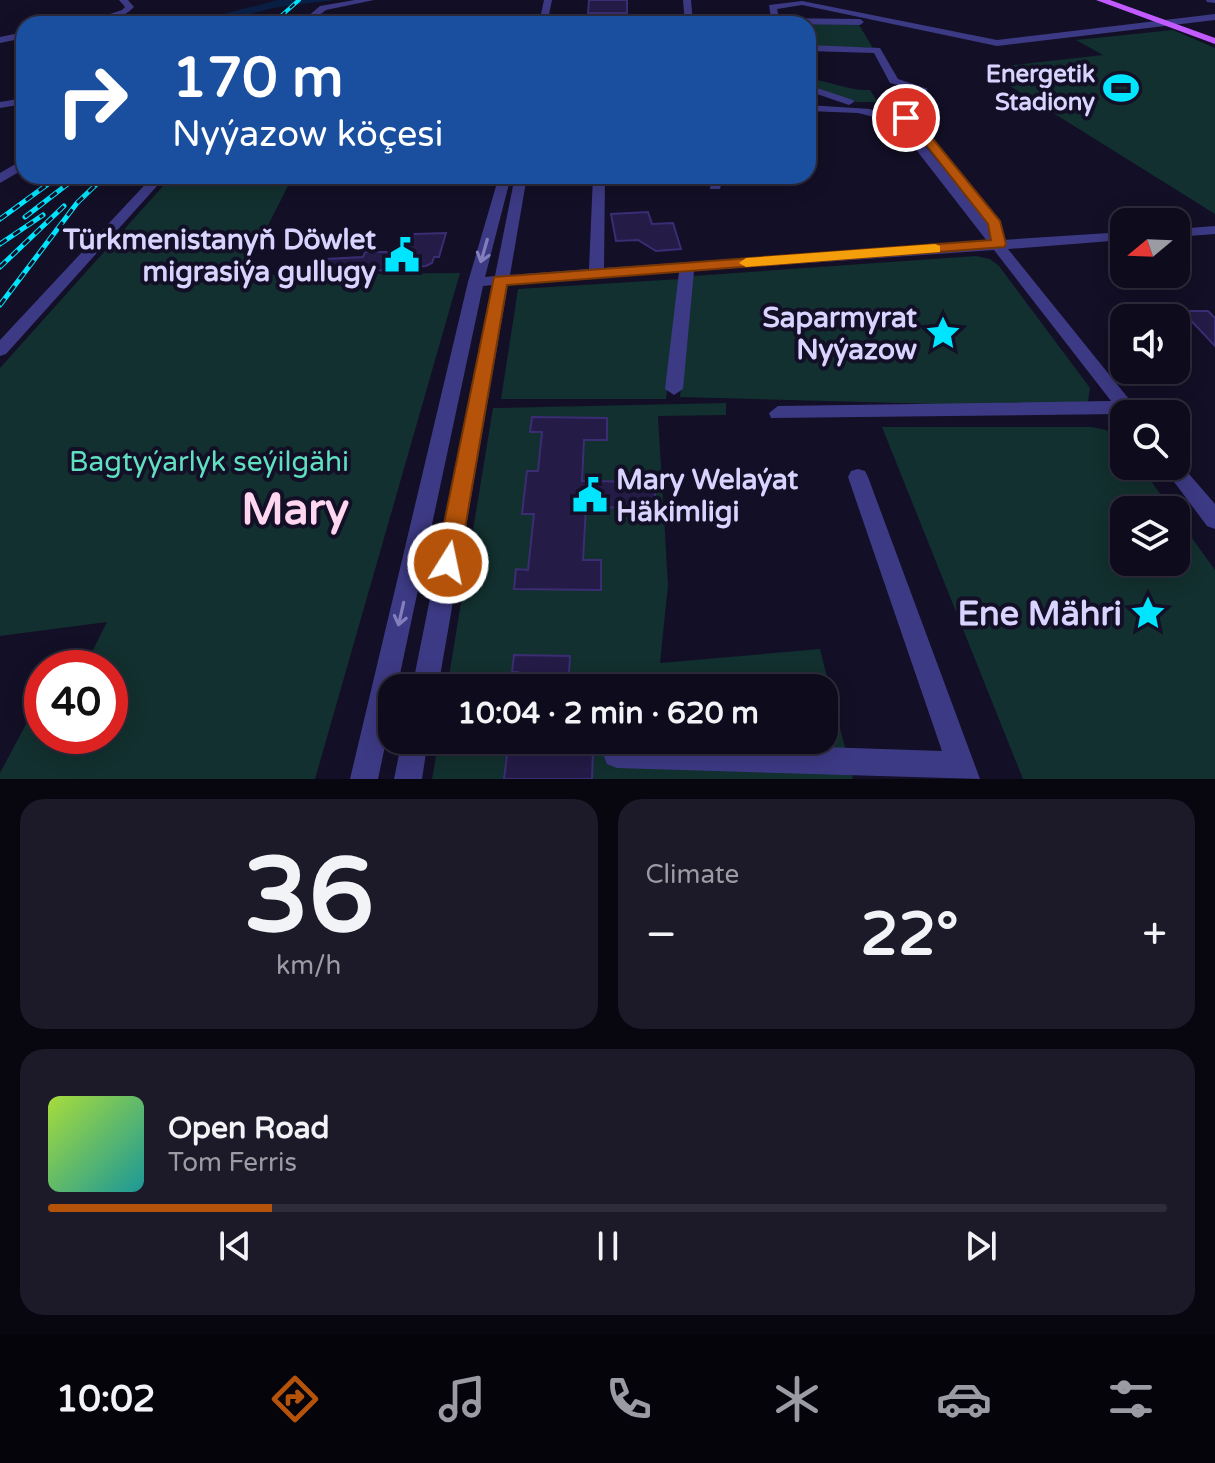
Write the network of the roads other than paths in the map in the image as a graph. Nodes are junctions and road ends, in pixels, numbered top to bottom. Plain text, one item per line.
1 (123, 0) edge
2 (370, 0) edge
3 (1101, 0) edge
4 (1117, 0) edge
5 (118, 16) edge
6 (313, 16) edge
7 (774, 16) edge
8 (1215, 17) edge
9 (1181, 21) junction
10 (816, 22) edge
11 (1168, 22) junction
12 (903, 23) junction
13 (1215, 38) edge
14 (816, 48) edge
15 (923, 89) dead end
16 (816, 90) edge
17 (816, 108) edge
18 (153, 184) edge
19 (503, 184) edge
20 (519, 184) edge
21 (599, 184) edge
22 (1215, 230) edge
23 (1190, 232) edge
24 (1110, 237) edge
25 (998, 244) junction
26 (687, 267) junction
27 (596, 273) junction
28 (500, 281) junction
29 (476, 282) junction
30 (0, 350) edge
31 (674, 389) dead end
32 (1121, 400) edge
33 (1110, 410) edge
34 (778, 413) dead end
35 (858, 477) dead end
36 (1184, 480) edge
37 (1215, 520) edge
38 (428, 674) edge
39 (412, 754) edge
40 (617, 754) dead end
41 (964, 772) edge
42 (364, 779) edge
43 (408, 779) edge

1 - 5 street
2 - 6 street
3 - 11 main road
4 - 9 main road
7 - 12 street
8 - 9 street
9 - 11 street
9 - 13 main road
10 - 12 street
11 - 12 street
11 - 13 main road
14 - 15 street
16 - 25 street
17 - 25 street
18 - 30 street
19 -> 29 street
20 - 28 street
21 - 27 street
22 - 23 street
24 - 25 street
25 - 26 street
25 - 32 street
26 - 27 street
26 - 31 street
27 - 28 street
28 - 29 street
28 - 38 street
29 -> 42 street
33 - 34 street
35 - 41 street
36 - 37 street
39 - 43 street
40 - 41 street

